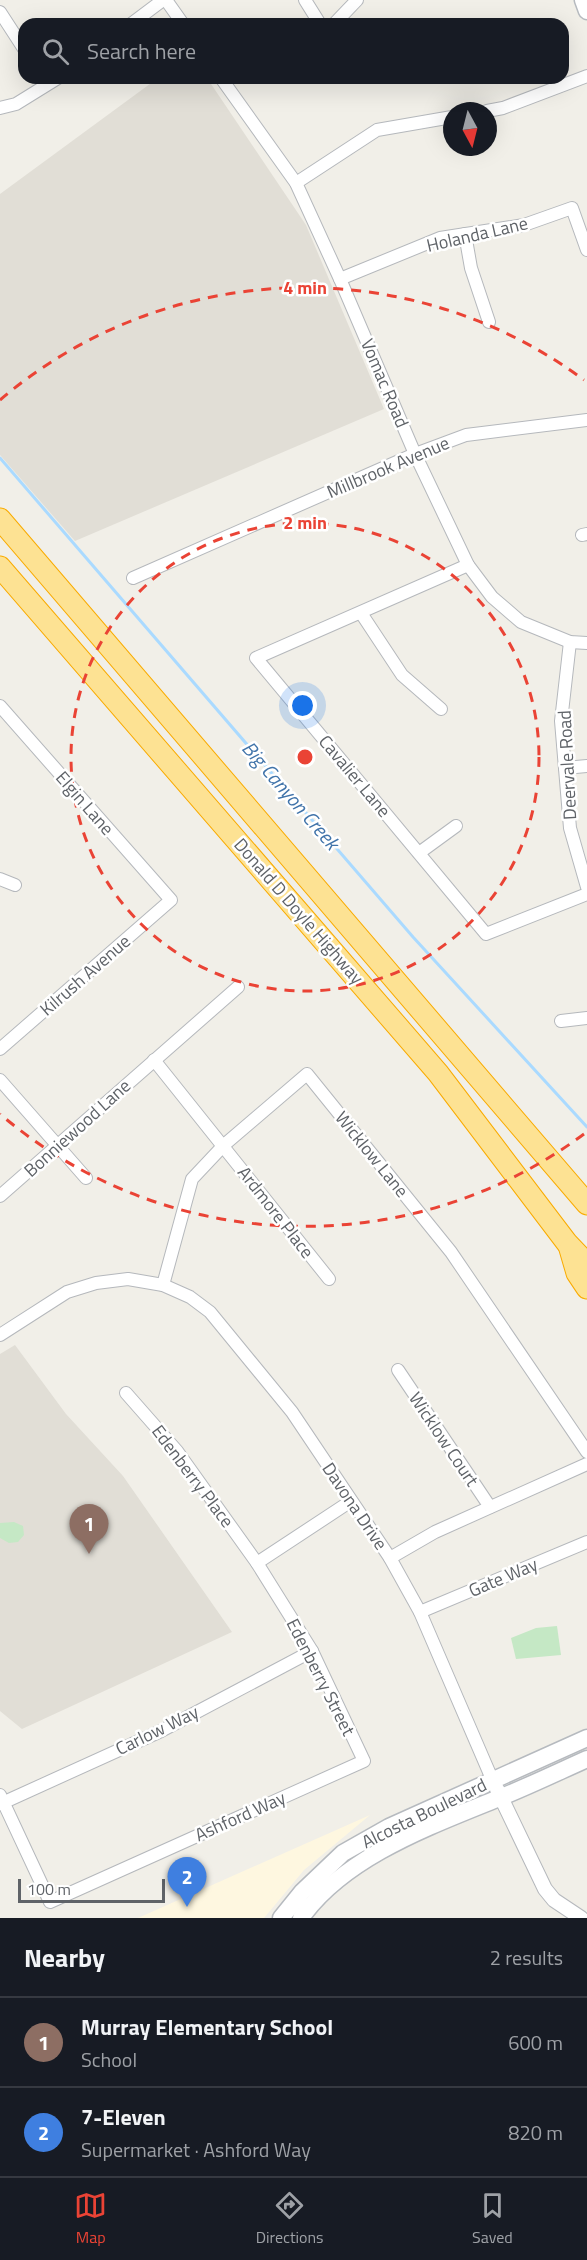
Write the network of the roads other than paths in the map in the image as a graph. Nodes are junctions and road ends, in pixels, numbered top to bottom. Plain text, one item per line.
1 (164, 0) edge
2 (305, 0) edge
3 (357, 0) edge
4 (583, 0) edge
5 (587, 11) edge
6 (0, 12) edge
7 (139, 18) edge
8 (178, 18) edge
9 (316, 18) edge
10 (340, 18) edge
11 (18, 40) edge
12 (587, 76) edge
13 (569, 83) edge
14 (46, 84) edge
15 (225, 84) edge
16 (566, 84) edge
17 (0, 108) edge
18 (497, 109) edge
19 (443, 119) edge
20 (296, 183) junction
21 (465, 234) junction
22 (587, 250) edge
23 (340, 279) junction
24 (489, 322) dead end
25 (587, 420) edge
26 (415, 454) junction
27 (0, 519) edge
28 (468, 566) junction
29 (0, 567) edge
30 (133, 578) dead end
31 (361, 613) junction
32 (570, 642) junction
33 (587, 643) edge
34 (0, 706) edge
35 (441, 709) dead end
36 (587, 766) edge
37 (566, 768) junction
38 (456, 826) dead end
39 (419, 853) junction
40 (0, 879) edge
41 (15, 885) dead end
42 (587, 886) edge
43 (587, 894) edge
44 (171, 900) joint
45 (238, 987) dead end
46 (587, 1018) edge
47 (561, 1021) dead end
48 (0, 1049) edge
49 (154, 1060) junction
50 (0, 1080) edge
51 (224, 1145) junction
52 (59, 1146) junction
53 (86, 1178) dead end
54 (0, 1196) edge
55 (587, 1204) edge
56 (567, 1243) junction
57 (587, 1264) edge
58 (329, 1279) dead end
59 (163, 1285) junction
60 (587, 1288) edge
61 (0, 1335) edge
62 (398, 1370) dead end
63 (126, 1393) dead end
64 (587, 1452) edge
65 (587, 1464) edge
66 (351, 1501) junction
67 (490, 1507) junction
68 (587, 1542) edge
69 (390, 1558) junction
70 (257, 1563) junction
71 (420, 1612) junction
72 (312, 1652) junction
73 (587, 1738) edge
74 (587, 1759) edge
75 (364, 1761) joint
76 (492, 1779) junction
77 (501, 1797) junction
78 (2, 1800) edge
79 (281, 1918) edge
80 (301, 1918) edge
81 (581, 1918) edge

1 - 7 street
1 - 8 street
2 - 9 street
3 - 10 street
4 - 5 main road
6 - 11 street
12 - 13 street
14 - 17 street
15 - 20 street, Vomac Road
16 - 18 street
19 - 20 street
20 - 23 street, Vomac Road
21 - 22 street, Holanda Lane
21 - 23 street, Holanda Lane
21 - 24 street
23 - 26 street, Vomac Road
25 - 26 street, Millbrook Avenue
26 - 28 street, Vomac Road
26 - 30 street, Millbrook Avenue
27 - 55 highway, Donald D Doyle Highway
28 - 31 street, Cavalier Lane
28 - 32 street, Vomac Road
29 - 56 highway, Donald D Doyle Highway
31 - 35 street
31 - 39 street, Cavalier Lane
32 - 33 street, Vomac Road
32 - 37 street, Deervale Road
34 - 44 street, Elgin Lane
36 - 37 street
37 - 42 street, Deervale Road
38 - 39 street
39 - 43 street, Cavalier Lane
40 - 41 street
44 - 48 street, Kilrush Avenue
45 - 49 street, Bonniewood Lane
46 - 47 street
49 - 51 street, Ardmore Place
49 - 52 street, Bonniewood Lane
50 - 52 street
51 - 58 street, Ardmore Place
51 - 59 street, Wicklow Lane
51 - 64 street, Wicklow Lane
52 - 53 street
52 - 54 street, Bonniewood Lane
56 - 57 highway, Donald D Doyle Highway
56 - 60 highway
59 - 61 street, Davona Drive
59 - 66 street, Davona Drive
62 - 67 street, Wicklow Court
63 - 70 street, Edenberry Place
65 - 67 street
66 - 69 street, Davona Drive
66 - 70 street
67 - 69 street
68 - 71 street, Gate Way
69 - 71 street, Davona Drive
70 - 72 street, Edenberry Street
71 - 76 street, Davona Drive
72 - 75 street, Edenberry Street
72 - 78 street, Carlow Way
73 - 76 main road, Alcosta Boulevard
74 - 77 main road, Alcosta Boulevard
75 - 78 street, Ashford Way
76 - 77 street, Davona Drive
76 - 79 main road, Alcosta Boulevard
77 - 80 main road, Alcosta Boulevard
77 - 81 street, Davona Drive

